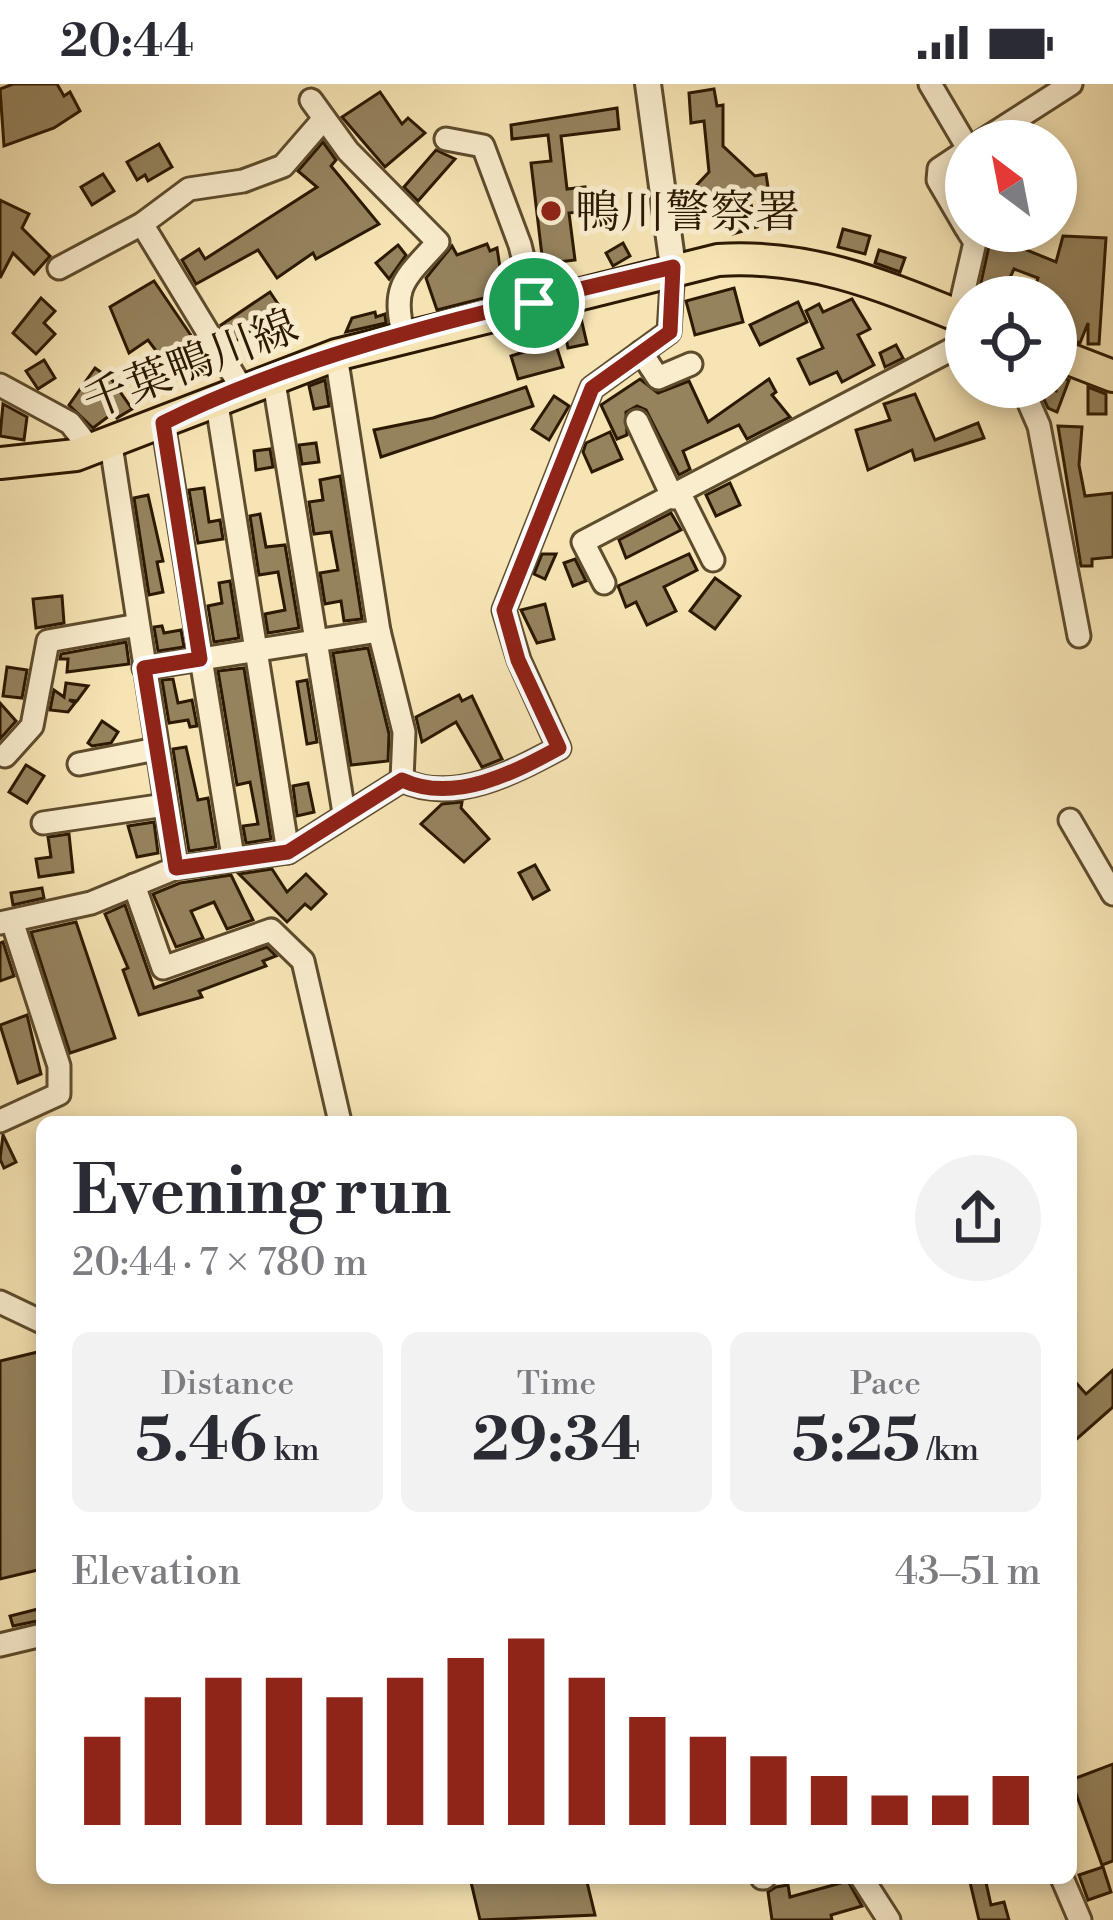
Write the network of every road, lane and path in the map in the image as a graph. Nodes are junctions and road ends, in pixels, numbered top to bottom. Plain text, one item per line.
1 (648, 84) edge
2 (930, 84) edge
3 (1071, 84) edge
4 (310, 100) dead end
5 (950, 120) edge
6 (1015, 120) edge
7 (322, 121) junction
8 (446, 139) dead end
9 (945, 164) edge
10 (945, 192) edge
11 (142, 224) junction
12 (673, 267) junction
13 (59, 268) dead end
14 (534, 303) junction
15 (945, 317) edge
16 (404, 337) junction
17 (945, 337) edge
18 (641, 352) junction
19 (336, 355) junction
20 (1077, 362) edge
21 (691, 364) dead end
22 (273, 376) junction
23 (1113, 376) edge
24 (0, 385) edge
25 (228, 392) junction
26 (1031, 408) edge
27 (637, 421) dead end
28 (163, 423) junction
29 (102, 448) junction
30 (0, 463) edge
31 (676, 496) junction
32 (713, 560) dead end
33 (604, 583) dead end
34 (138, 625) junction
35 (379, 631) junction
36 (1079, 636) dead end
37 (316, 641) junction
38 (257, 651) junction
39 (200, 659) junction
40 (144, 668) junction
41 (156, 749) junction
42 (5, 756) dead end
43 (79, 764) dead end
44 (402, 780) junction
45 (165, 805) junction
46 (344, 813) junction
47 (1070, 820) dead end
48 (43, 823) dead end
49 (288, 852) junction
50 (233, 857) junction
51 (176, 868) junction
52 (134, 885) junction
53 (1113, 894) edge
54 (6, 924) edge
55 (339, 1116) edge
56 (0, 1121) edge
57 (0, 1302) edge
58 (36, 1319) edge
59 (36, 1636) edge
60 (0, 1645) edge
61 (866, 1884) edge
62 (1065, 1884) edge
63 (889, 1920) edge
64 (1080, 1920) edge

1 - 12 street
2 - 5 street
3 - 6 street
4 - 7 street
7 - 11 street
7 - 16 street
8 - 14 street
9 - 10 street
11 - 13 street
11 - 25 street
12 - 14 main road, 千葉鴨川線
12 - 15 main road, 千葉鴨川線
12 - 18 street
14 - 16 main road, 千葉鴨川線
16 - 19 main road, 千葉鴨川線
17 - 31 street
18 - 21 street
18 - 44 street
19 - 22 main road, 千葉鴨川線
19 - 35 street
20 - 23 main road
22 - 25 main road, 千葉鴨川線
22 - 37 street
24 - 29 street
25 - 28 main road, 千葉鴨川線
25 - 38 street
26 - 36 street
27 - 31 street
28 - 29 main road, 千葉鴨川線
28 - 39 street
29 - 30 main road, 千葉鴨川線
29 - 34 street
31 - 32 street
31 - 33 street
34 - 40 street
34 - 42 street
35 - 37 street
35 - 44 street
37 - 38 street
37 - 46 street
38 - 39 street
38 - 49 street
39 - 40 street
39 - 50 street
40 - 41 street
41 - 43 street
41 - 45 street
44 - 46 street
45 - 48 street
45 - 51 street
46 - 49 street
47 - 53 street
49 - 50 street
50 - 51 street
51 - 52 street
52 - 54 street
52 - 55 street
54 - 56 street
57 - 58 street
59 - 60 street
61 - 63 street
62 - 64 street

